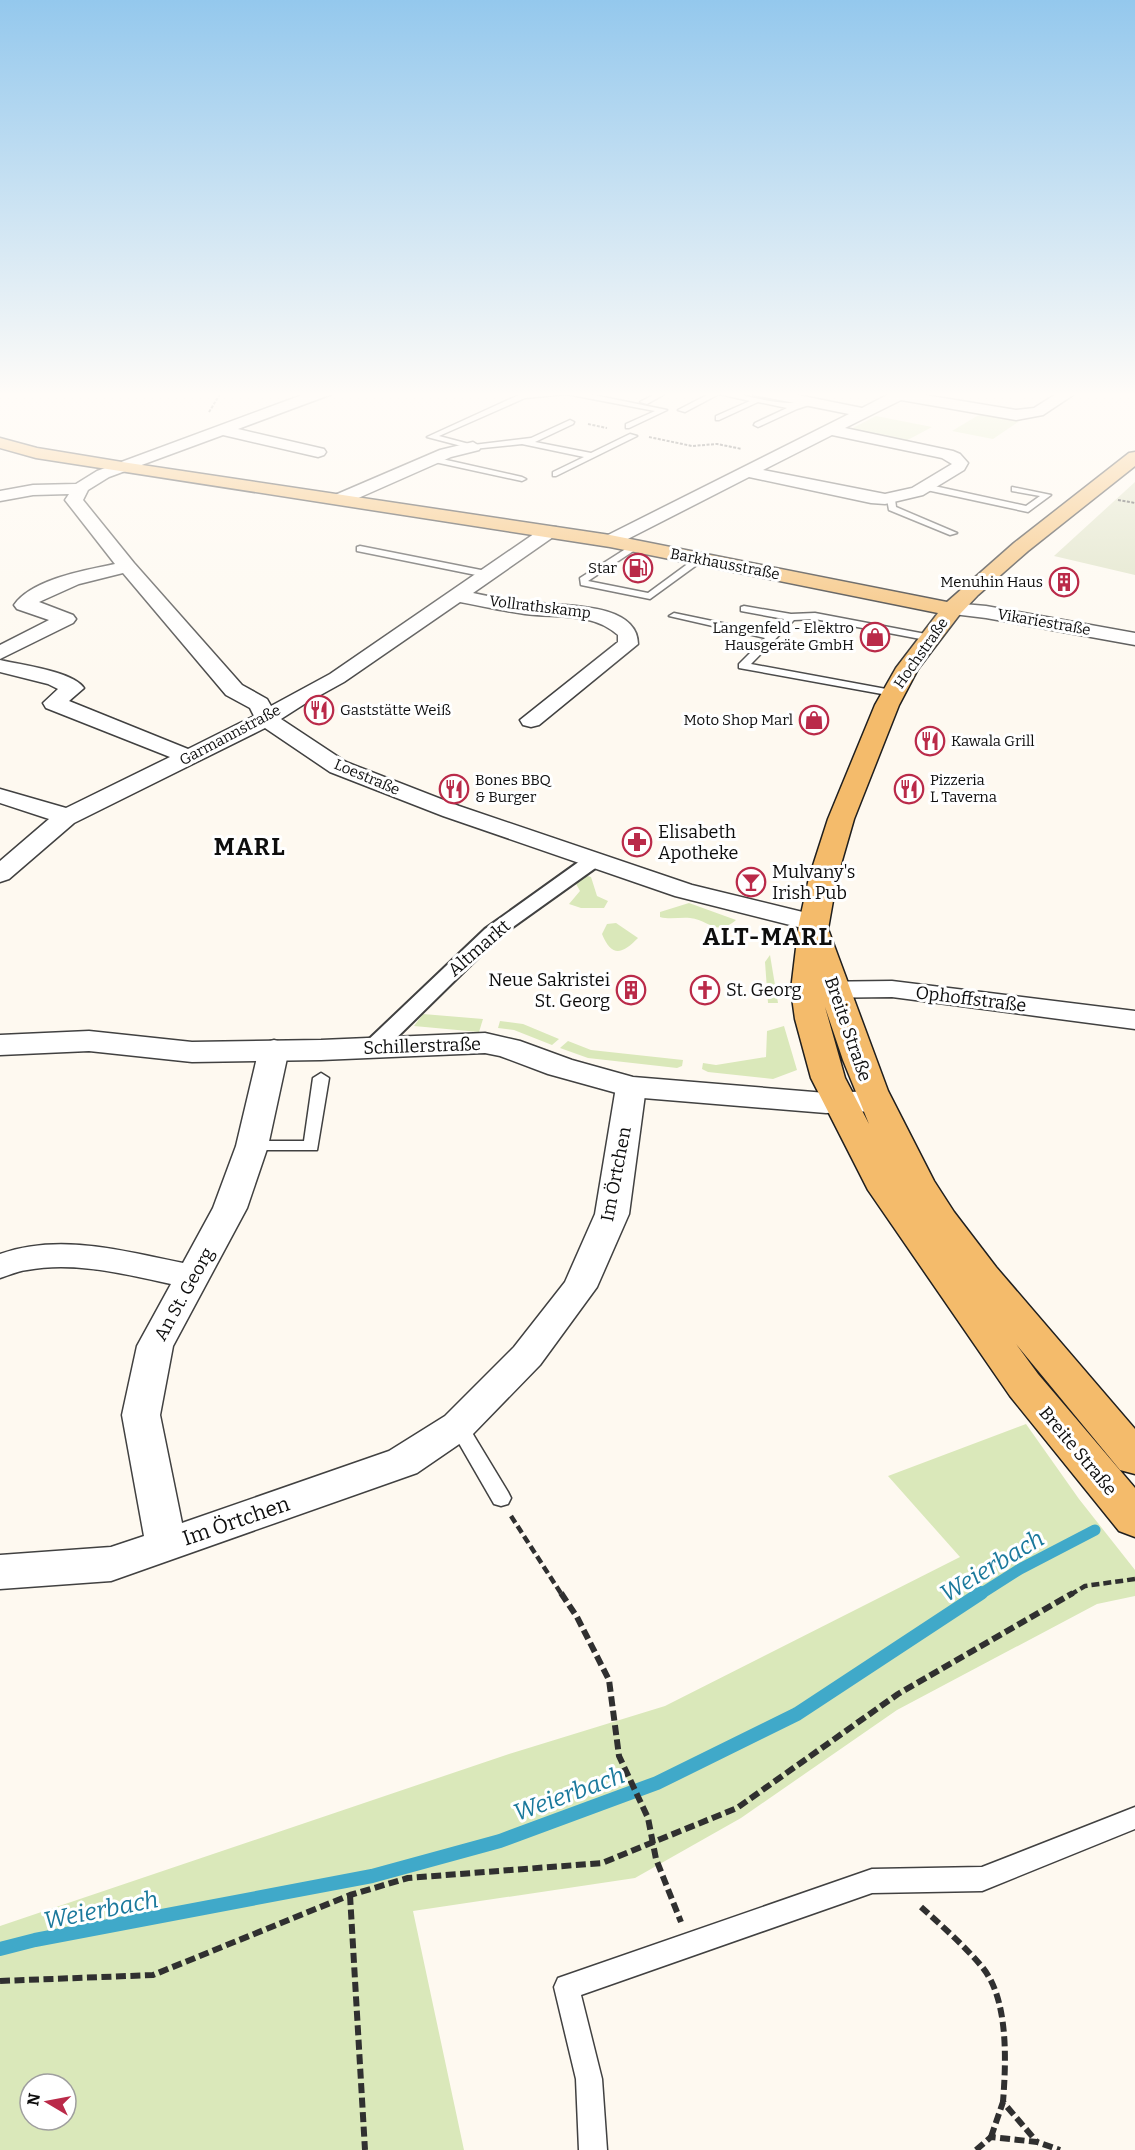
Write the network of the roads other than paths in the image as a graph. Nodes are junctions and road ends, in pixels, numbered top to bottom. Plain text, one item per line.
1 (26, 491) edge
2 (78, 491) edge
3 (283, 491) edge
4 (360, 491) edge
5 (710, 491) edge
6 (840, 491) edge
7 (918, 491) edge
8 (945, 491) edge
9 (1027, 491) edge
10 (1092, 491) edge
11 (0, 496) edge
12 (891, 499) junction
13 (341, 500) junction
14 (550, 531) junction
15 (953, 532) dead end
16 (610, 541) junction
17 (635, 546) junction
18 (360, 549) dead end
19 (700, 559) junction
20 (127, 567) junction
21 (486, 574) junction
22 (456, 595) junction
23 (744, 609) dead end
24 (952, 609) junction
25 (674, 616) dead end
26 (791, 617) junction
27 (772, 636) junction
28 (931, 638) junction
29 (1135, 639) edge
30 (0, 653) edge
31 (0, 666) edge
32 (893, 693) junction
33 (266, 719) junction
34 (531, 720) dead end
35 (189, 757) junction
36 (0, 796) edge
37 (66, 818) junction
38 (594, 860) junction
39 (0, 874) edge
40 (814, 923) junction
41 (820, 989) junction
42 (1135, 1020) edge
43 (0, 1045) edge
44 (374, 1048) junction
45 (274, 1049) junction
46 (321, 1078) dead end
47 (631, 1087) junction
48 (856, 1102) junction
49 (252, 1146) junction
50 (0, 1266) edge
51 (194, 1277) junction
52 (458, 1426) junction
53 (1135, 1458) edge
54 (501, 1498) road end
55 (1135, 1519) edge
56 (166, 1546) junction
57 (0, 1572) edge
58 (1135, 1818) edge
59 (593, 2150) edge

1 - 11 street
2 - 20 street, Loestraße
3 - 13 main road, Barkhausstraße
4 - 13 street
5 - 16 street
6 - 12 street
7 - 12 street
8 - 9 lane
10 - 24 main road, Hochstraße
12 - 15 lane
13 - 14 main road, Barkhausstraße
14 - 16 main road, Barkhausstraße
14 - 21 street, Garmannstraße
16 - 17 main road, Barkhausstraße
17 - 19 main road, Barkhausstraße
17 - 19 lane
18 - 21 lane
19 - 24 main road, Barkhausstraße
20 - 30 street
20 - 33 street, Loestraße
21 - 22 street, Garmannstraße
22 - 33 street, Garmannstraße
22 - 34 street, Vollrathskamp
23 - 26 lane
24 - 28 main road, Hochstraße
24 - 29 street, Vikariestraße
25 - 27 lane
26 - 27 lane
26 - 28 lane
27 - 32 lane
28 - 32 main road, Hochstraße
31 - 35 street
32 - 40 main road, Hochstraße
33 - 35 street, Garmannstraße
33 - 38 street, Loestraße
35 - 37 street, Garmannstraße
36 - 37 street
37 - 39 street, Garmannstraße
38 - 40 street, Loestraße
38 - 44 street, Altmarkt
40 - 41 main road, Breite Straße
41 - 42 street, Ophoffstraße
41 - 48 main road, Breite Straße
43 - 45 street, Schillerstraße
44 - 45 street, Schillerstraße
44 - 47 street, Schillerstraße
45 - 49 street, An St. Georg
46 - 49 lane
47 - 48 street, Schillerstraße
47 - 52 street, Im Örtchen
48 - 53 main road, Breite Straße
48 - 55 main road, Breite Straße
49 - 51 street, An St. Georg
50 - 51 street
51 - 56 street, An St. Georg
52 - 54 lane
52 - 56 street, Im Örtchen
56 - 57 street, Im Örtchen
58 - 59 lane

